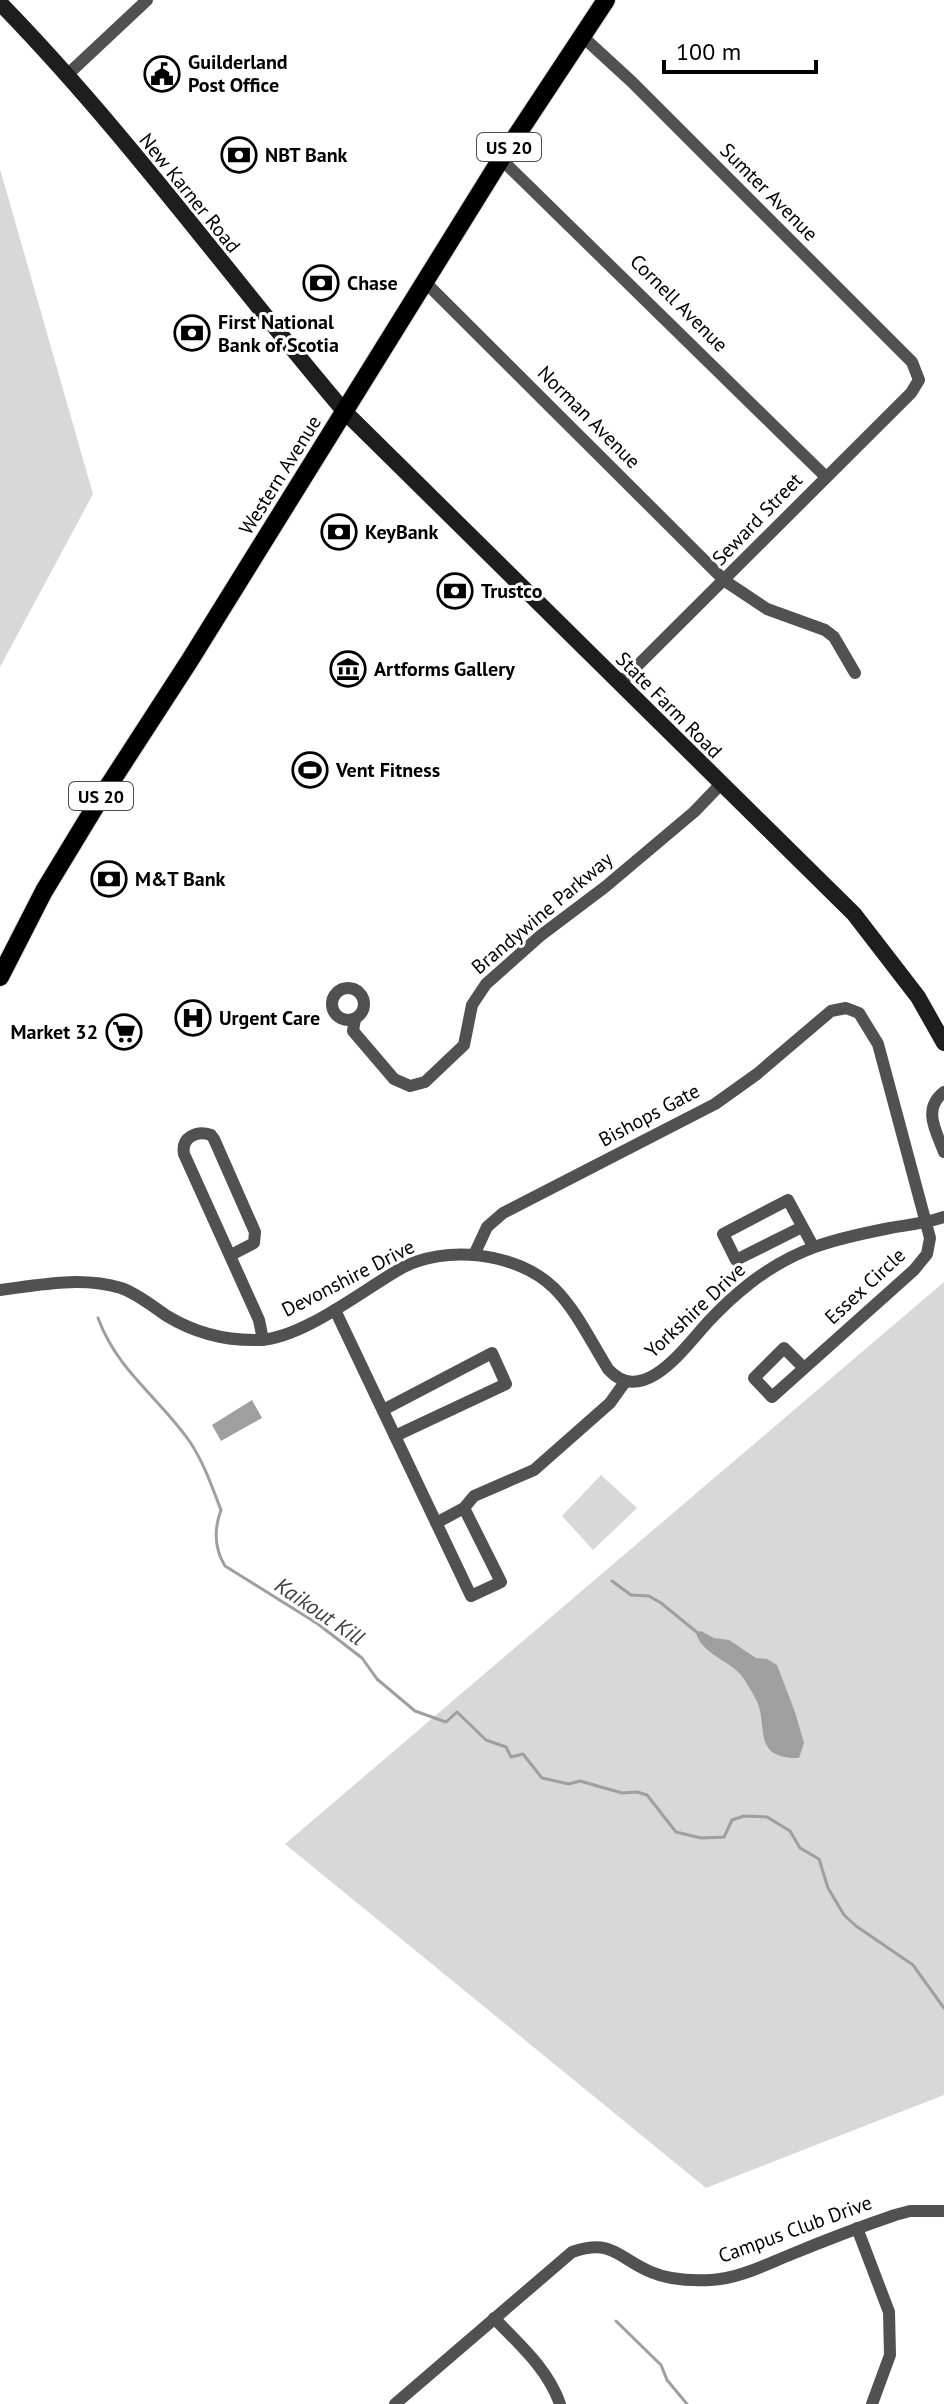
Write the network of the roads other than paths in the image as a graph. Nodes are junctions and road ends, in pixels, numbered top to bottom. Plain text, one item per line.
1 (147, 0) edge
2 (606, 0) edge
3 (0, 3) edge
4 (583, 37) junction
5 (66, 76) junction
6 (501, 159) junction
7 (425, 282) junction
8 (919, 380) joint
9 (345, 412) junction
10 (826, 477) junction
11 (725, 581) junction
12 (855, 673) dead end
13 (619, 684) junction
14 (721, 784) junction
15 (0, 977) edge
16 (846, 1008) joint
17 (355, 1019) dead end
18 (944, 1043) edge
19 (944, 1092) edge
20 (944, 1152) edge
21 (944, 1217) edge
22 (926, 1221) junction
23 (802, 1227) junction
24 (813, 1246) junction
25 (231, 1255) junction
26 (474, 1255) junction
27 (0, 1290) edge
28 (335, 1310) junction
29 (263, 1340) junction
30 (804, 1368) dead end
31 (625, 1382) junction
32 (383, 1410) junction
33 (395, 1436) junction
34 (464, 1508) junction
35 (436, 1523) junction
36 (944, 2211) edge
37 (857, 2228) junction
38 (494, 2318) junction
39 (395, 2404) edge
40 (560, 2404) edge
41 (872, 2404) edge

1 - 5 street
2 - 4 main road, Western Avenue / US 20
3 - 5 main road, New Karner Road
4 - 6 main road, Western Avenue / US 20
4 - 8 street, Sumter Avenue
5 - 9 main road, New Karner Road
6 - 7 main road, Western Avenue / US 20
6 - 10 street, Cornell Avenue
7 - 9 main road, Western Avenue / US 20
7 - 11 street, Norman Avenue
8 - 10 street, Seward Street
9 - 13 main road, State Farm Road
9 - 15 main road, Western Avenue / US 20
10 - 11 street, Seward Street
11 - 12 street, Norman Avenue
11 - 13 street, Seward Street
13 - 14 main road, State Farm Road
14 - 17 street, Brandywine Parkway
14 - 18 main road, State Farm Road
16 - 22 street, Essex Circle
16 - 26 street, Bishops Gate
19 - 20 street
21 - 22 street, Yorkshire Drive
22 - 24 street, Yorkshire Drive
22 - 30 street, Essex Circle
23 - 23 street
23 - 24 street
24 - 31 street, Yorkshire Drive
25 - 25 street
25 - 29 street
26 - 28 street, Devonshire Drive
26 - 31 street, Devonshire Drive
27 - 29 street, Devonshire Drive
28 - 29 street, Devonshire Drive
28 - 32 street
31 - 34 street
32 - 33 street
32 - 33 street
33 - 35 street
34 - 35 street
34 - 35 street
36 - 37 street, Campus Club Drive
37 - 38 street, Campus Club Drive
37 - 41 street
38 - 39 street
38 - 40 street

